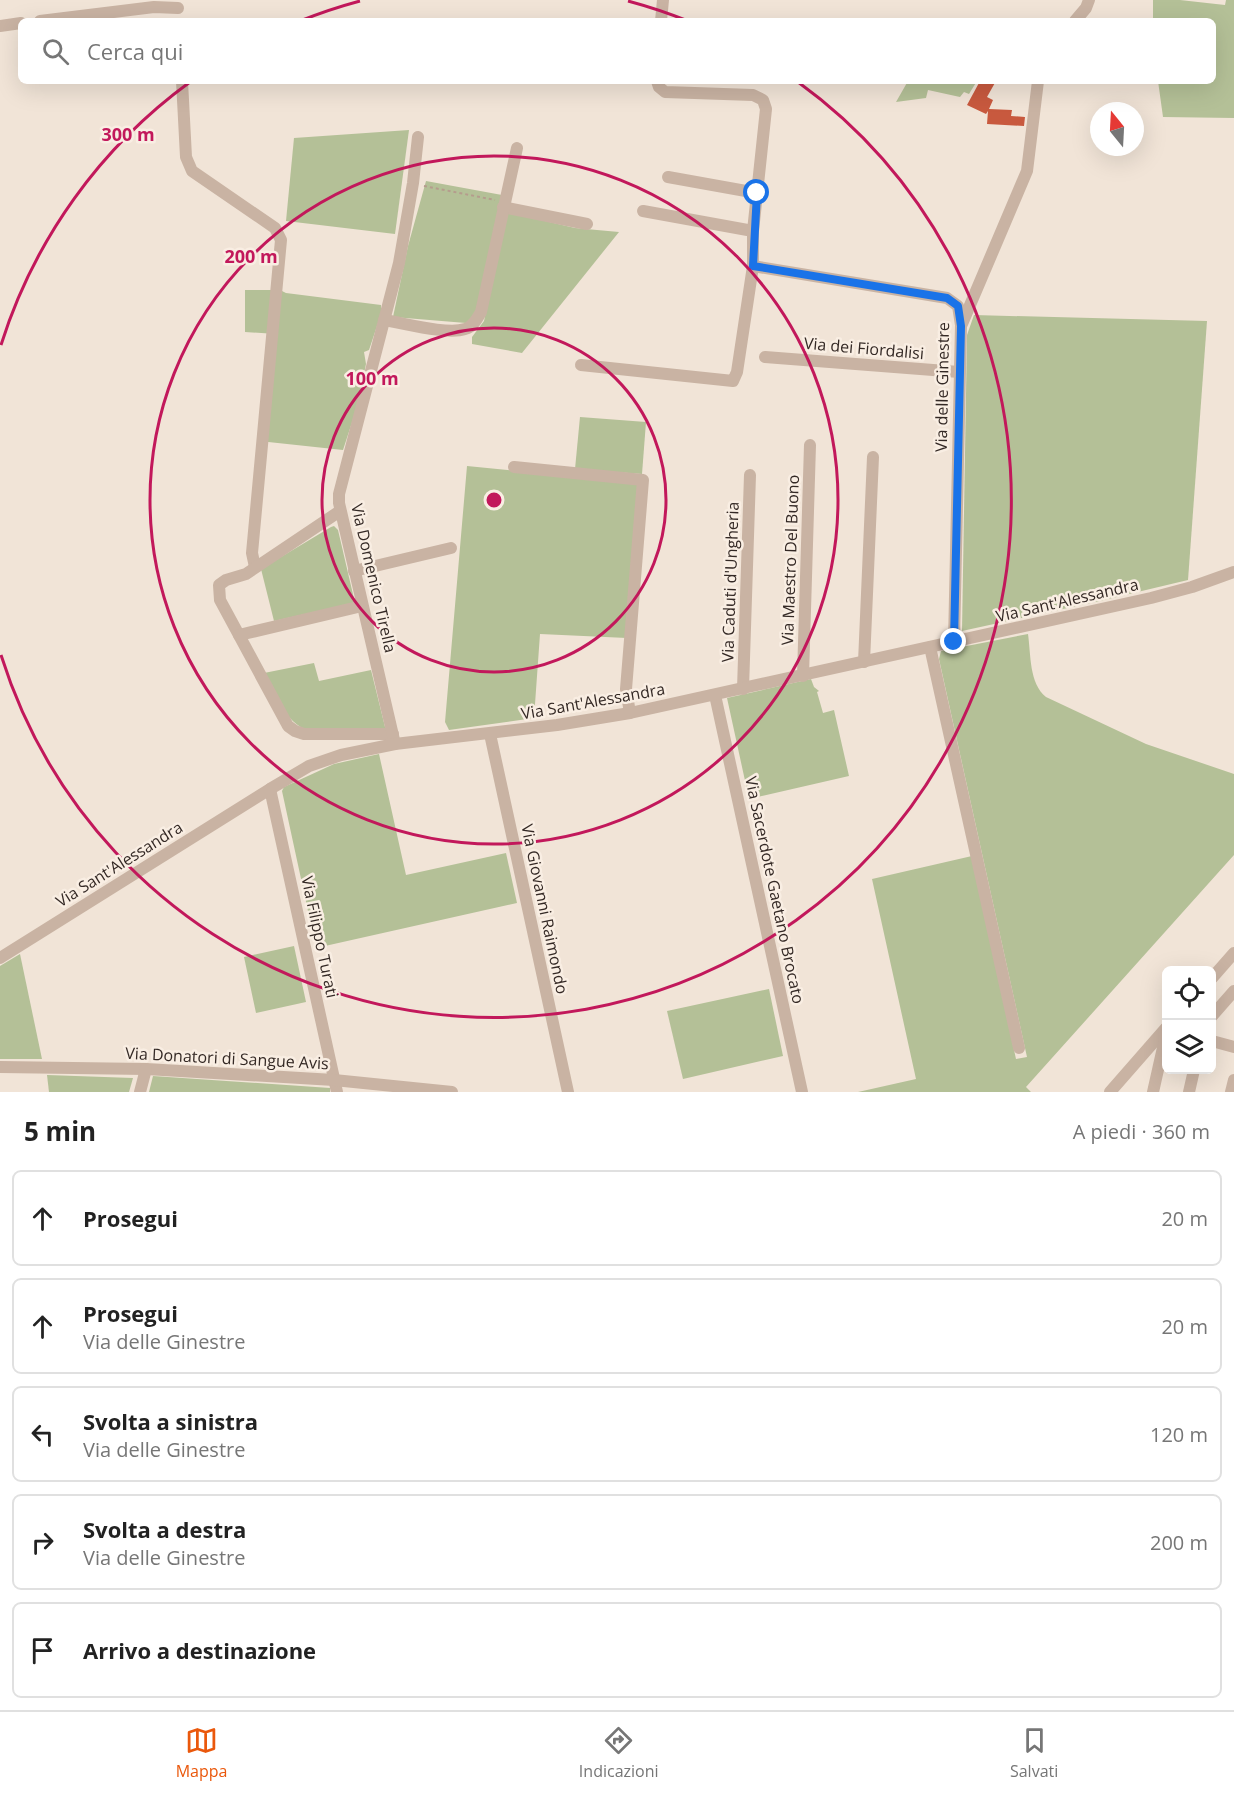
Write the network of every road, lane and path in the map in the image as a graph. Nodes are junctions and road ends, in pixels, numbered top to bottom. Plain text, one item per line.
1 (663, 0) edge
2 (1089, 0) edge
3 (179, 10) edge
4 (64, 18) edge
5 (661, 18) edge
6 (1077, 18) edge
7 (18, 23) edge
8 (0, 26) edge
9 (182, 84) edge
10 (659, 84) edge
11 (1038, 84) edge
12 (418, 137) dead end
13 (517, 148) dead end
14 (668, 177) dead end
15 (413, 183) junction
16 (757, 193) junction
17 (504, 205) junction
18 (643, 211) dead end
19 (587, 224) dead end
20 (753, 231) junction
21 (753, 266) junction
22 (384, 320) junction
23 (961, 326) junction
24 (765, 357) dead end
25 (581, 365) dead end
26 (959, 372) junction
27 (810, 446) dead end
28 (873, 457) dead end
29 (514, 467) dead end
30 (750, 476) dead end
31 (340, 511) junction
32 (451, 548) dead end
33 (255, 567) junction
34 (354, 571) junction
35 (1234, 572) edge
36 (362, 606) junction
37 (239, 635) junction
38 (954, 642) junction
39 (930, 647) junction
40 (864, 662) junction
41 (802, 676) junction
42 (743, 689) junction
43 (715, 695) junction
44 (630, 713) junction
45 (490, 734) junction
46 (394, 739) junction
47 (270, 789) junction
48 (1234, 953) edge
49 (0, 958) edge
50 (1216, 973) edge
51 (1234, 991) edge
52 (1216, 1011) edge
53 (1162, 1034) edge
54 (1216, 1042) edge
55 (1234, 1047) edge
56 (1019, 1048) dead end
57 (1162, 1055) edge
58 (0, 1067) edge
59 (146, 1069) junction
60 (1193, 1074) edge
61 (1234, 1080) edge
62 (335, 1086) edge
63 (140, 1092) edge
64 (452, 1092) edge
65 (568, 1092) edge
66 (802, 1092) edge
67 (1110, 1092) edge
68 (1153, 1092) edge
69 (1189, 1092) edge
70 (1231, 1092) edge

1 - 5 street
2 - 6 street
3 - 4 street
7 - 8 street
9 - 33 street
10 - 16 street
11 - 23 street
12 - 15 street, Via Domenico Tirella
13 - 17 street
14 - 16 street
15 - 17 path
15 - 22 street, Via Domenico Tirella
16 - 20 street
17 - 19 street
17 - 22 street
18 - 20 street
20 - 21 street
21 - 23 street, Via delle Ginestre
21 - 25 street
22 - 31 street, Via Domenico Tirella
23 - 26 street, Via delle Ginestre
24 - 26 street, Via dei Fiordalisi
26 - 38 street, Via delle Ginestre
27 - 41 street, Via Maestro Del Buono
28 - 40 street
29 - 44 street
30 - 42 street, Via Caduti d'Ungheria
31 - 33 street
31 - 34 street, Via Domenico Tirella
32 - 34 street
33 - 37 street
34 - 36 street, Via Domenico Tirella
35 - 38 street, Via Sant'Alessandra
36 - 37 street
36 - 46 street, Via Domenico Tirella
37 - 46 street
38 - 39 street, Via Sant'Alessandra
39 - 40 street, Via Sant'Alessandra
39 - 56 street
40 - 41 street, Via Sant'Alessandra
41 - 42 street, Via Sant'Alessandra
42 - 43 street, Via Sant'Alessandra
43 - 44 street, Via Sant'Alessandra
43 - 66 street, Via Sacerdote Gaetano Brocato
44 - 45 street, Via Sant'Alessandra
45 - 46 street, Via Sant'Alessandra
45 - 65 street, Via Giovanni Raimondo
46 - 47 street, Via Sant'Alessandra
47 - 49 street, Via Sant'Alessandra
47 - 62 street, Via Filippo Turati
48 - 50 street
51 - 52 street
53 - 67 street
54 - 55 street
57 - 68 street
58 - 59 street, Via Donatori di Sangue Avis
59 - 62 street, Via Donatori di Sangue Avis
59 - 63 street
60 - 69 street
61 - 70 street
62 - 64 street, Via Donatori di Sangue Avis

